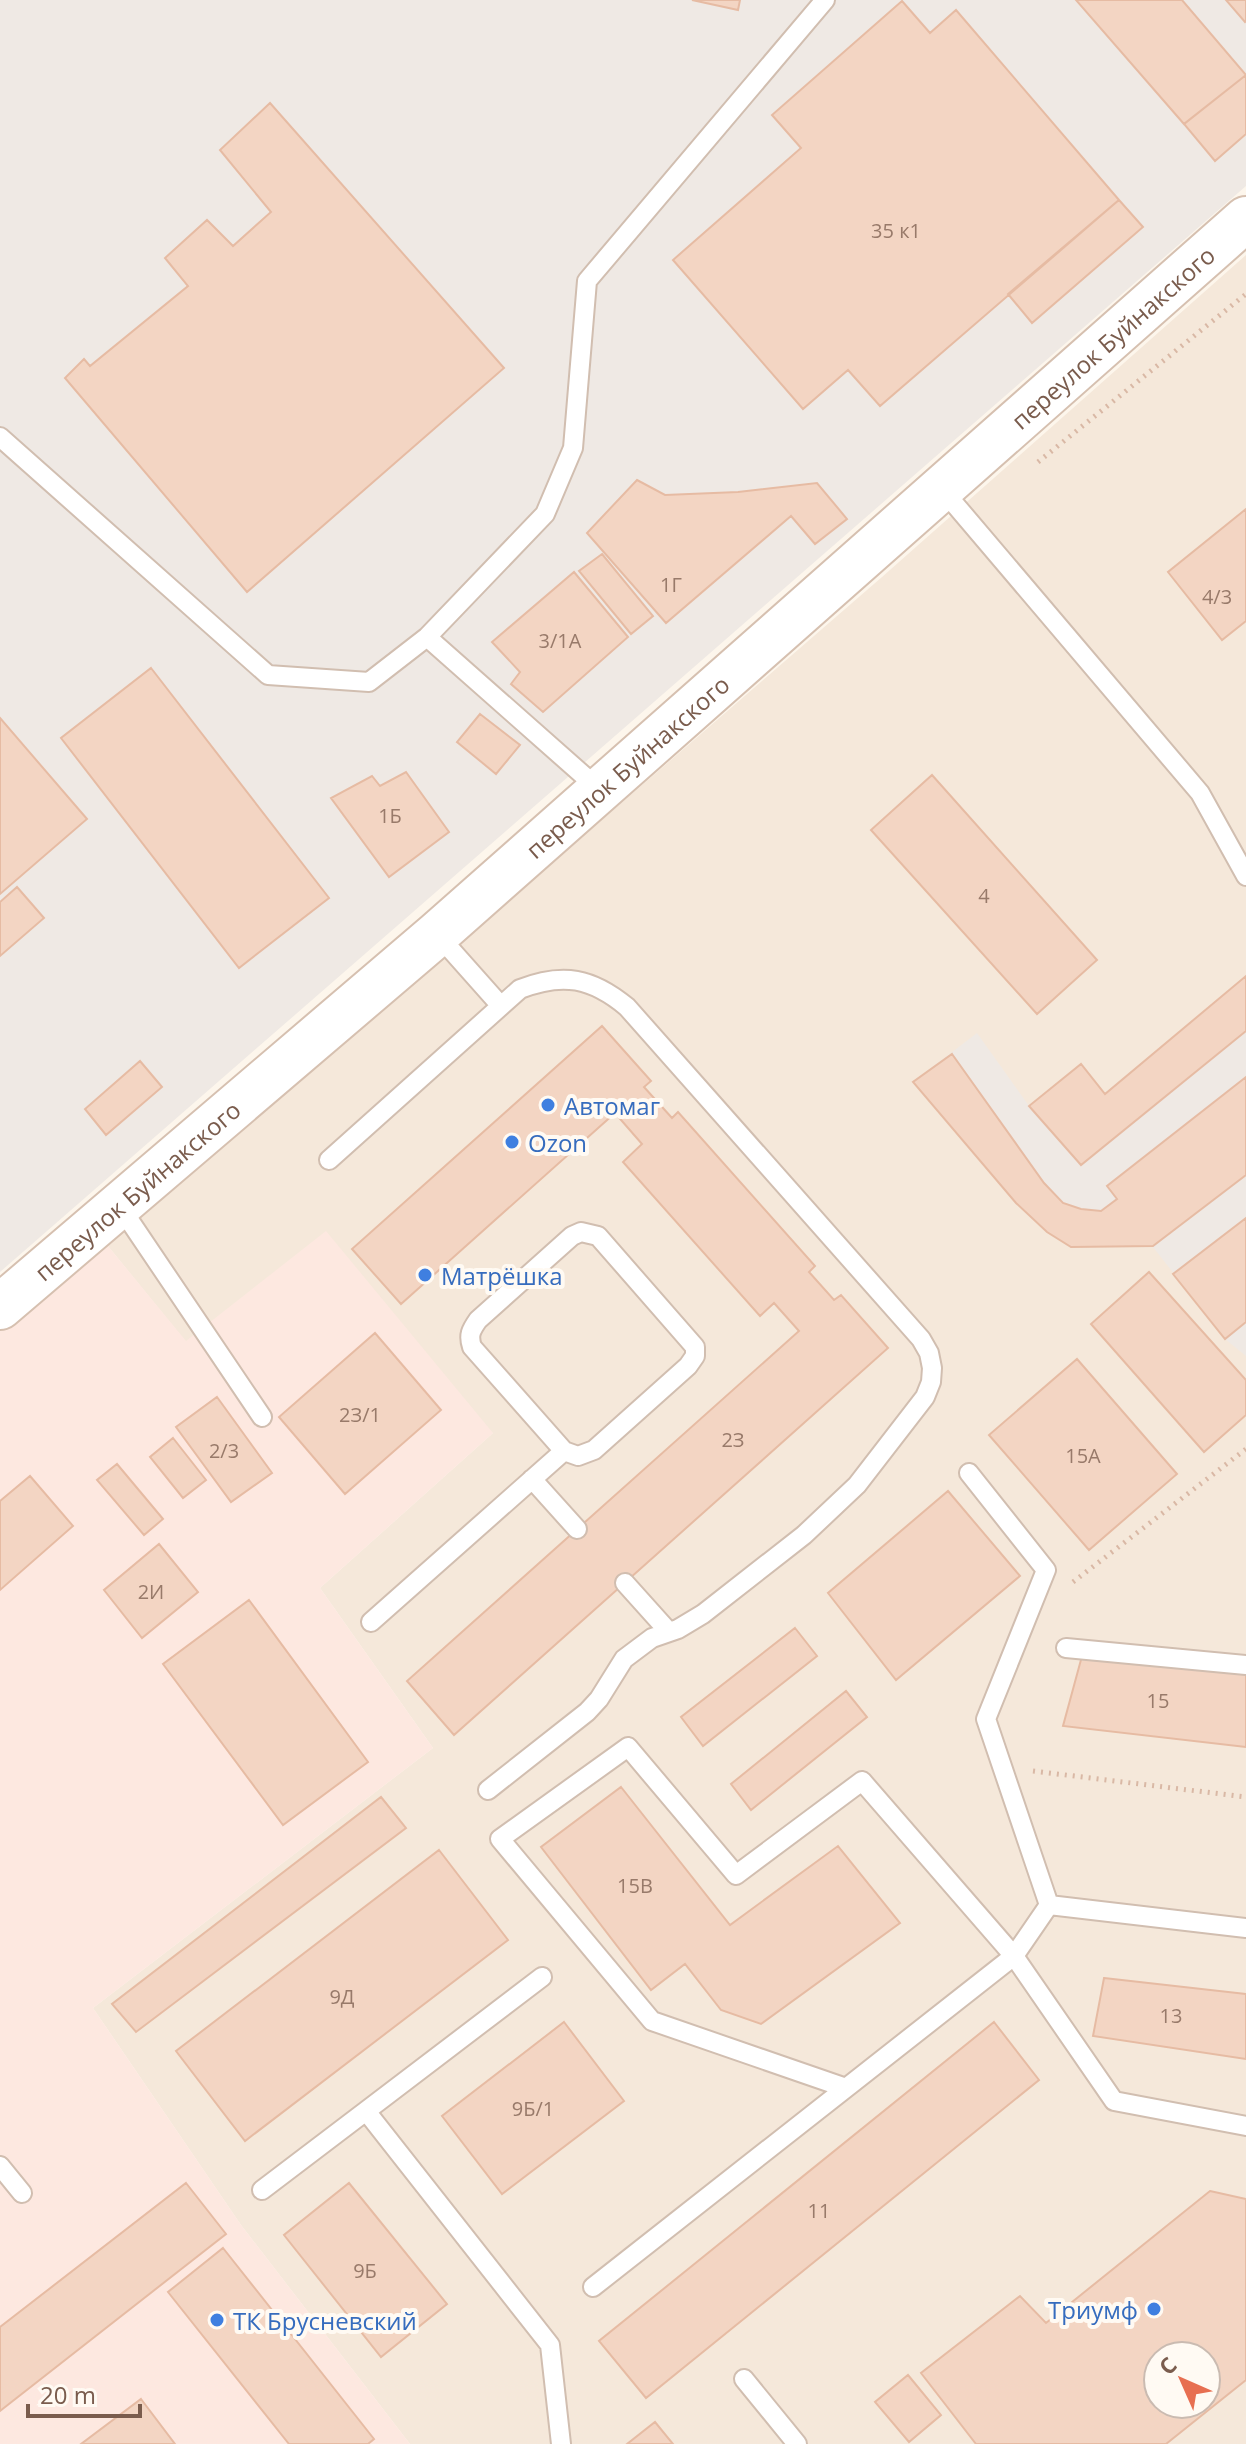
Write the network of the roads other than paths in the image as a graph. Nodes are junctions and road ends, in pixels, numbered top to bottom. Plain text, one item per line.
1 (825, 0) edge
2 (1246, 219) edge
3 (0, 437) edge
4 (941, 488) junction
5 (427, 637) junction
6 (600, 790) junction
7 (1246, 876) edge
8 (437, 934) junction
9 (501, 1006) junction
10 (329, 1160) dead end
11 (119, 1205) junction
12 (0, 1307) edge
13 (262, 1417) dead end
14 (564, 1451) junction
15 (969, 1473) dead end
16 (532, 1479) junction
17 (577, 1529) dead end
18 (625, 1583) dead end
19 (371, 1622) dead end
20 (669, 1632) junction
21 (1066, 1648) dead end
22 (1246, 1665) edge
23 (488, 1790) dead end
24 (1049, 1905) junction
25 (1246, 1928) edge
26 (1014, 1956) junction
27 (542, 1977) dead end
28 (846, 2088) junction
29 (366, 2111) junction
30 (1246, 2126) edge
31 (0, 2166) edge
32 (262, 2190) dead end
33 (22, 2193) dead end
34 (593, 2287) dead end
35 (744, 2379) dead end
36 (561, 2444) edge
37 (797, 2444) edge

1 - 5 lane
2 - 4 street, переулок Буйнакского
3 - 5 lane
4 - 6 street, переулок Буйнакского
4 - 7 lane
5 - 6 lane
6 - 8 street, переулок Буйнакского
8 - 9 lane
8 - 11 street, переулок Буйнакского
9 - 10 lane
9 - 20 lane
11 - 12 street, переулок Буйнакского
11 - 13 lane
14 - 14 lane
14 - 16 lane
15 - 24 lane
16 - 17 lane
16 - 19 lane
18 - 20 lane
20 - 23 lane
21 - 22 lane
24 - 25 lane
24 - 26 lane
26 - 28 lane
26 - 28 lane
26 - 30 lane
27 - 29 lane
28 - 34 lane
29 - 32 lane
29 - 36 lane
31 - 33 lane
35 - 37 lane

